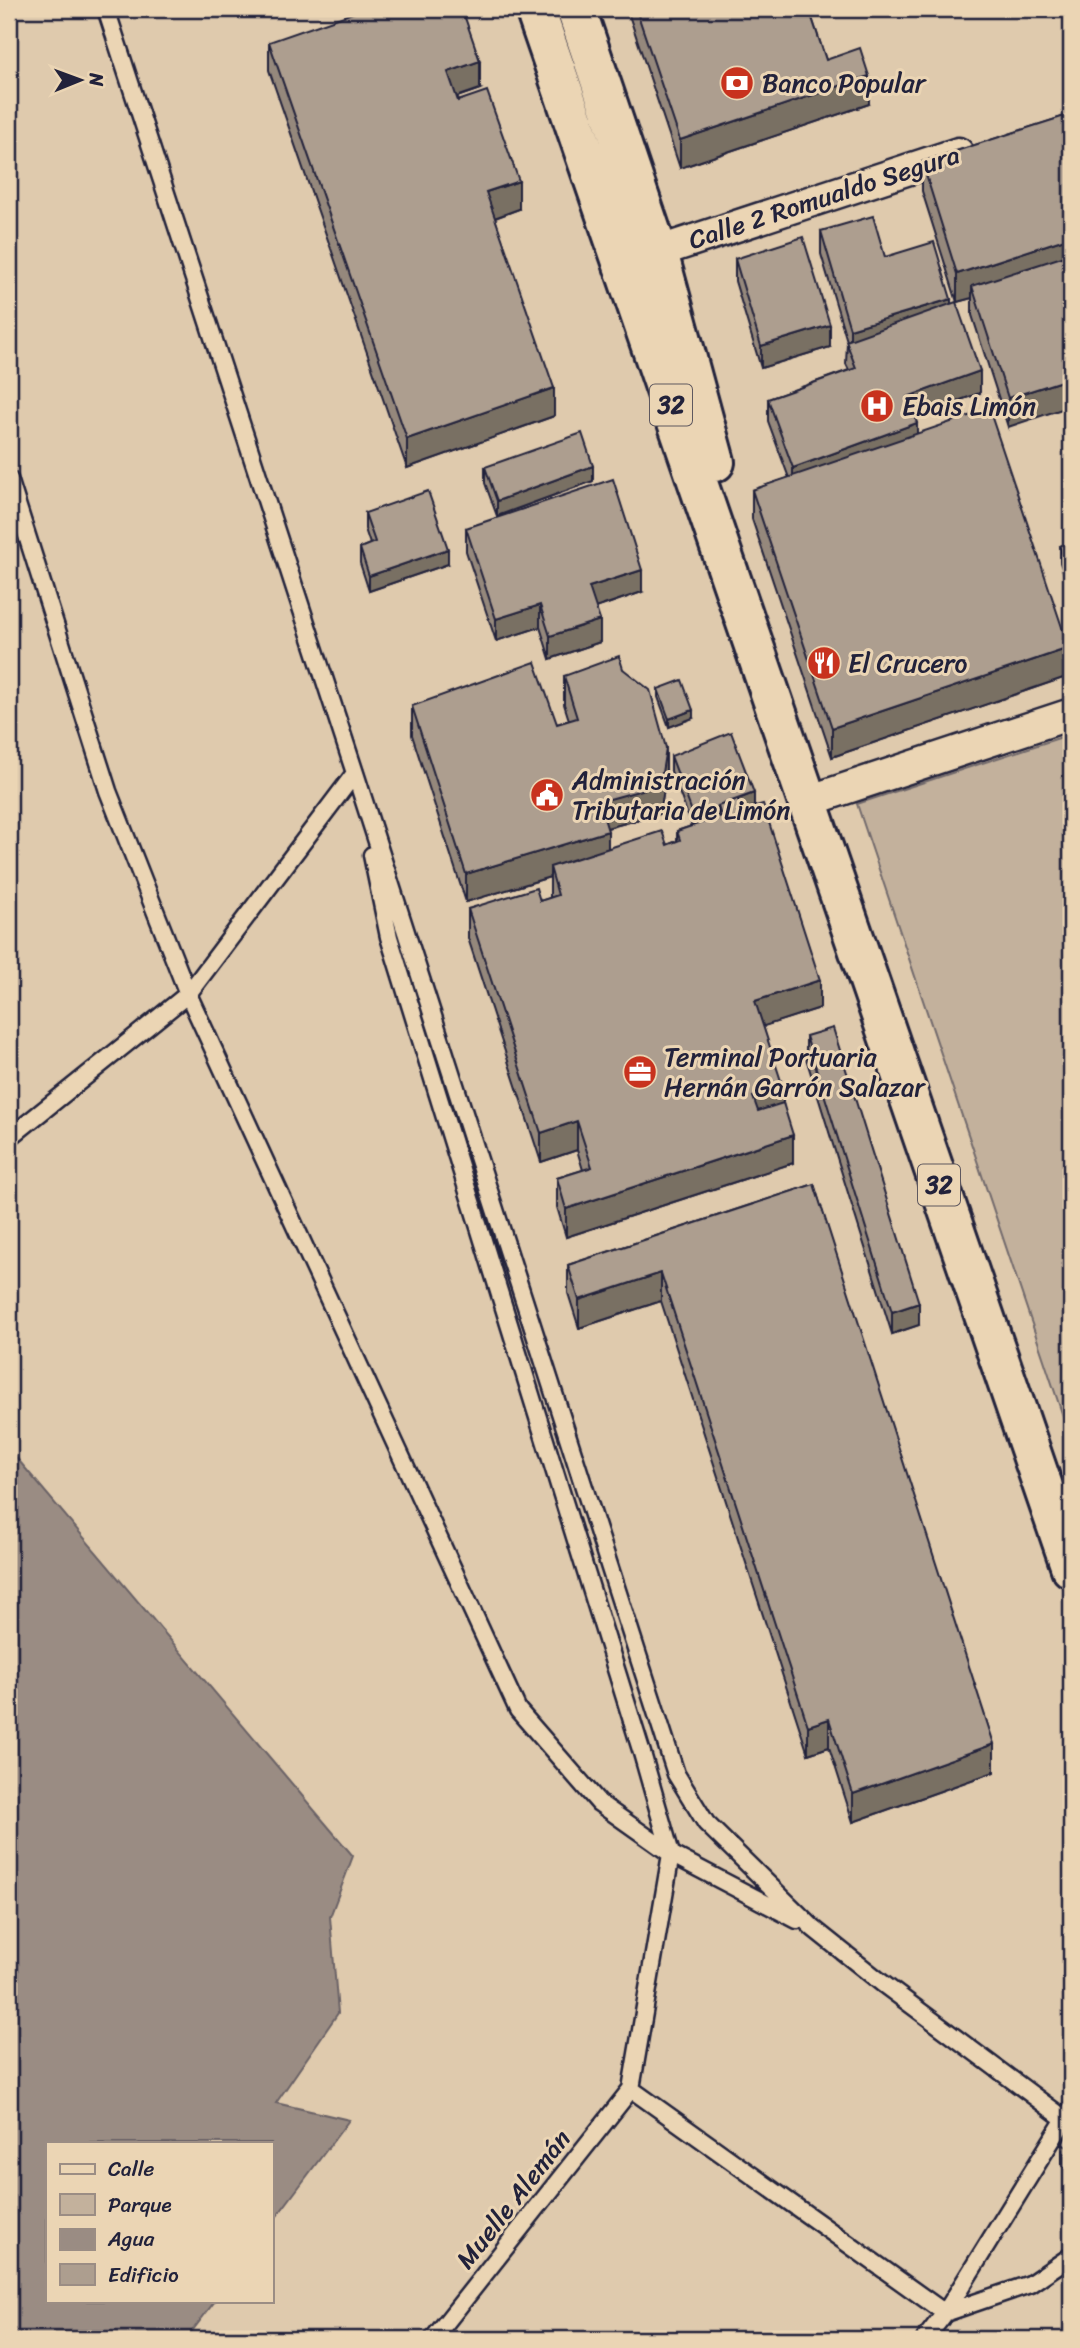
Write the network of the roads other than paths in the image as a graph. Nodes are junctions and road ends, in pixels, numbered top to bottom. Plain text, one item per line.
1 (107, 9) edge
2 (535, 9) edge
3 (576, 9) edge
4 (981, 146) edge
5 (657, 252) junction
6 (622, 264) junction
7 (9, 479) edge
8 (1071, 714) edge
9 (355, 773) junction
10 (808, 801) junction
11 (188, 994) junction
12 (9, 1138) edge
13 (1071, 1568) edge
14 (671, 1854) junction
15 (813, 1928) junction
16 (631, 2090) junction
17 (1069, 2114) edge
18 (1071, 2256) edge
19 (945, 2313) junction
20 (433, 2339) edge
21 (925, 2339) edge

1 - 9 lane
2 - 6 highway, 32
3 - 5 highway, 32
4 - 5 street, Calle 2 Romualdo Segura
5 - 6 street, Calle 2 Romualdo Segura
5 - 10 highway, 32
6 - 10 highway, 32
7 - 11 lane
8 - 10 street
9 - 11 lane
9 - 14 lane
9 - 15 lane
10 - 13 highway, 32
11 - 12 lane
11 - 14 lane
14 - 15 lane
14 - 16 lane
15 - 17 lane
16 - 19 lane
16 - 20 lane, Muelle Alemán
17 - 19 lane
18 - 19 lane
19 - 21 lane

